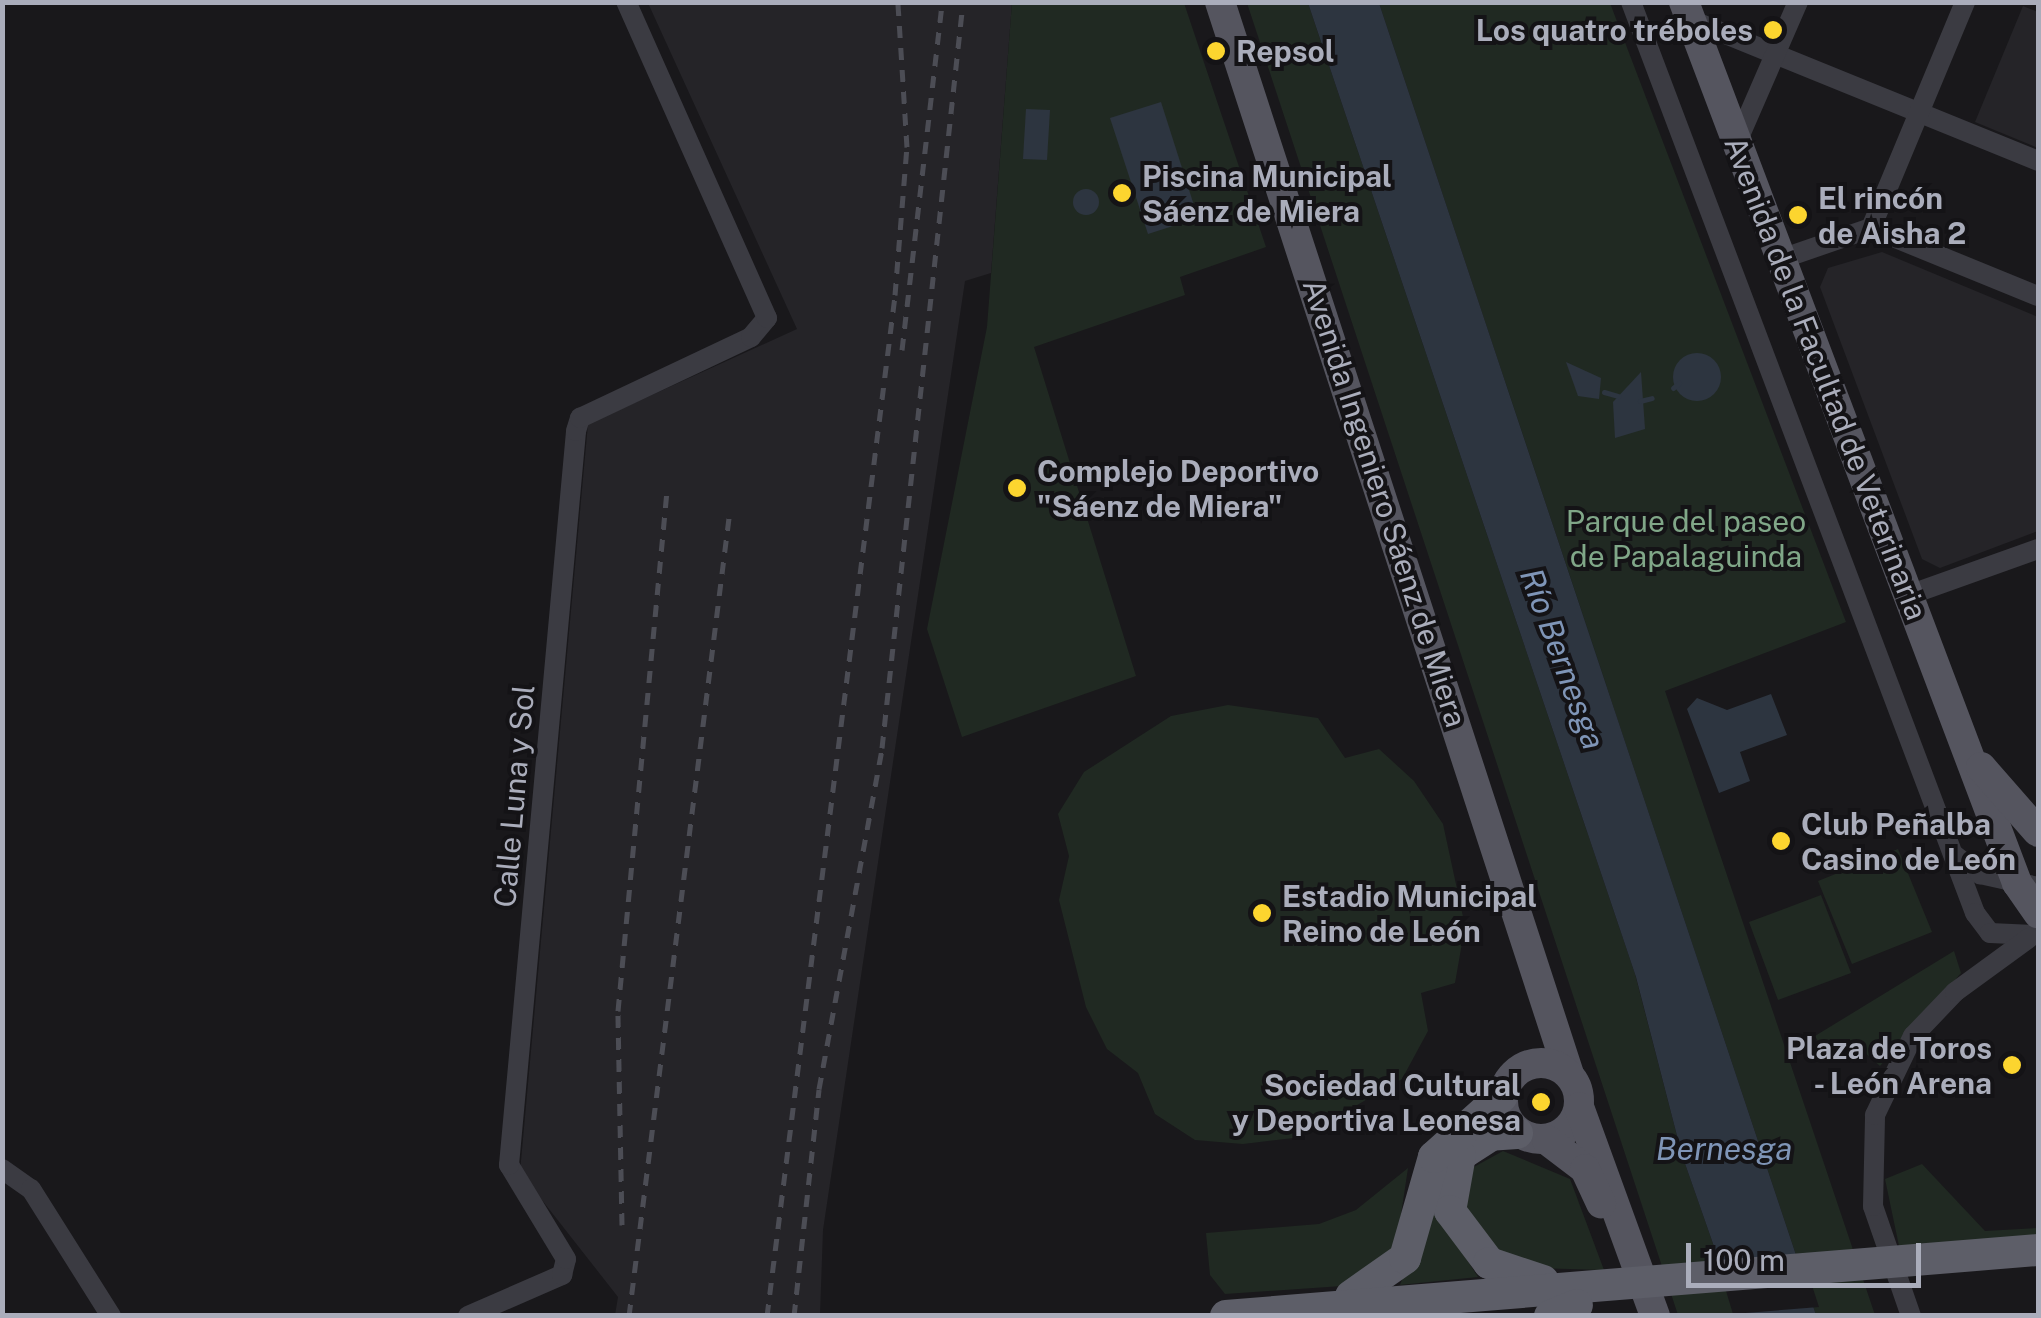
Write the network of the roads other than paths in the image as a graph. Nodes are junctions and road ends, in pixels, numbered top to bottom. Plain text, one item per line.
1 (626, 2) edge
2 (1220, 2) edge
3 (1632, 2) edge
4 (1798, 2) edge
5 (1965, 2) edge
6 (1688, 11) edge
7 (1776, 54) junction
8 (1919, 112) junction
9 (1737, 142) junction
10 (2038, 161) edge
11 (1871, 228) junction
12 (1781, 259) junction
13 (2038, 296) edge
14 (2038, 549) edge
15 (1909, 595) junction
16 (1969, 754) junction
17 (2038, 832) edge
18 (1952, 852) junction
19 (2028, 885) edge
20 (2037, 927) edge
21 (1548, 1004) junction
22 (1525, 1065) junction
23 (1570, 1074) junction
24 (1502, 1096) junction
25 (1579, 1107) junction
26 (1532, 1136) junction
27 (2, 1169) edge
28 (2038, 1250) edge
29 (1955, 1267) junction
30 (2038, 1272) edge
31 (1593, 1301) edge
32 (110, 1316) edge
33 (468, 1316) edge
34 (1216, 1316) edge
35 (1226, 1316) edge
36 (1443, 1316) edge
37 (1655, 1316) edge
38 (1911, 1316) edge

1 - 33 street, Calle Luna y Sol
2 - 21 main road, Avenida Ingeniero Sáenz de Miera
3 - 18 street
4 - 7 street
5 - 8 street
6 - 7 street
6 - 9 main road, Avenida de la Facultad de Veterinaria
7 - 8 street
7 - 9 street
8 - 10 street
8 - 11 street
9 - 12 main road, Avenida de la Facultad de Veterinaria
11 - 12 street
11 - 13 street
12 - 15 main road, Avenida de la Facultad de Veterinaria
14 - 15 street
15 - 16 main road, Avenida de la Facultad de Veterinaria
16 - 17 main road, Avenida de la Facultad de Veterinaria
16 - 19 main road, Avenida de la Facultad de Veterinaria
18 - 19 street
18 - 20 street
19 - 20 main road, Avenida de la Facultad de Veterinaria
20 - 38 street
21 - 22 main road
21 - 23 main road, Avenida Ingeniero Sáenz de Miera
22 - 23 main road
22 - 24 main road
23 - 25 main road
24 - 26 main road
24 - 34 highway
25 - 26 main road
25 - 37 main road
26 - 31 main road
26 - 31 highway
27 - 32 street
28 - 29 highway
29 - 30 highway
29 - 31 highway
31 - 35 highway
31 - 36 highway

